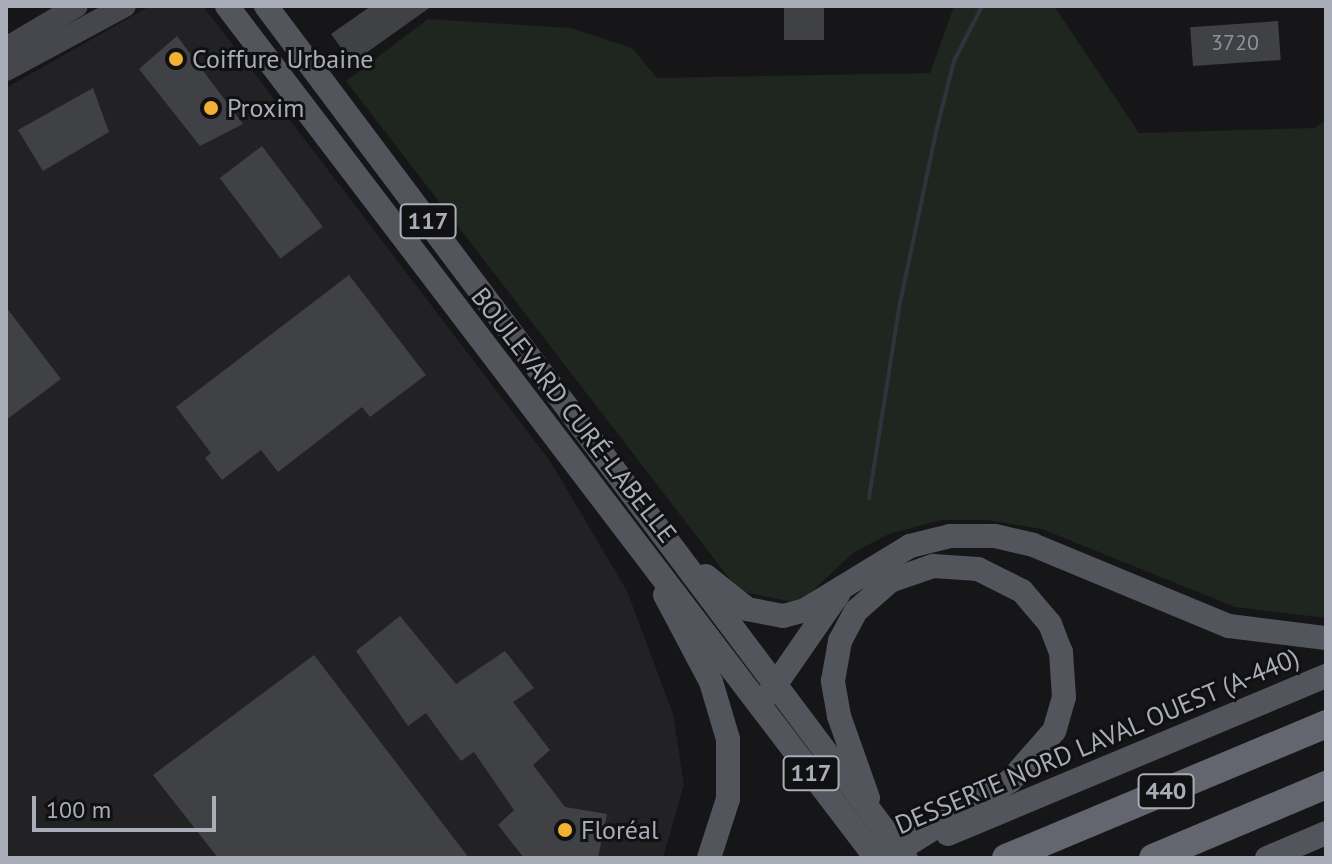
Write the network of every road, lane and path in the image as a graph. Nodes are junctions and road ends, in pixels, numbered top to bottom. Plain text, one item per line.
1 (77, 6) edge
2 (125, 6) edge
3 (227, 6) edge
4 (266, 6) edge
5 (6, 48) edge
6 (6, 70) edge
7 (673, 549) junction
8 (652, 563) junction
9 (845, 585) junction
10 (1326, 638) edge
11 (1326, 676) edge
12 (775, 684) junction
13 (762, 707) junction
14 (1326, 724) edge
15 (1326, 785) edge
16 (874, 835) edge
17 (1326, 836) edge
18 (709, 858) edge
19 (888, 858) edge
20 (906, 858) edge
21 (1006, 858) edge
22 (1153, 858) edge
23 (1267, 858) edge
24 (1299, 858) edge

1 - 5 street
2 - 6 street
3 - 8 main road, BOULEVARD CURÉ-LABELLE / 117
4 - 7 main road, BOULEVARD CURÉ-LABELLE / 117
7 - 9 main road
7 - 12 main road, BOULEVARD CURÉ-LABELLE / 117
8 - 13 main road, BOULEVARD CURÉ-LABELLE / 117
8 - 18 main road
9 - 10 main road
9 - 12 main road
11 - 19 main road, DESSERTE NORD LAVAL OUEST (A-440)
12 - 13 main road
12 - 16 main road, BOULEVARD CURÉ-LABELLE / 117
13 - 16 main road, BOULEVARD CURÉ-LABELLE / 117
14 - 21 highway, 440
15 - 22 highway, 440
16 - 19 main road
16 - 20 main road, BOULEVARD CURÉ-LABELLE / 117, bridge
17 - 23 main road
17 - 24 main road

